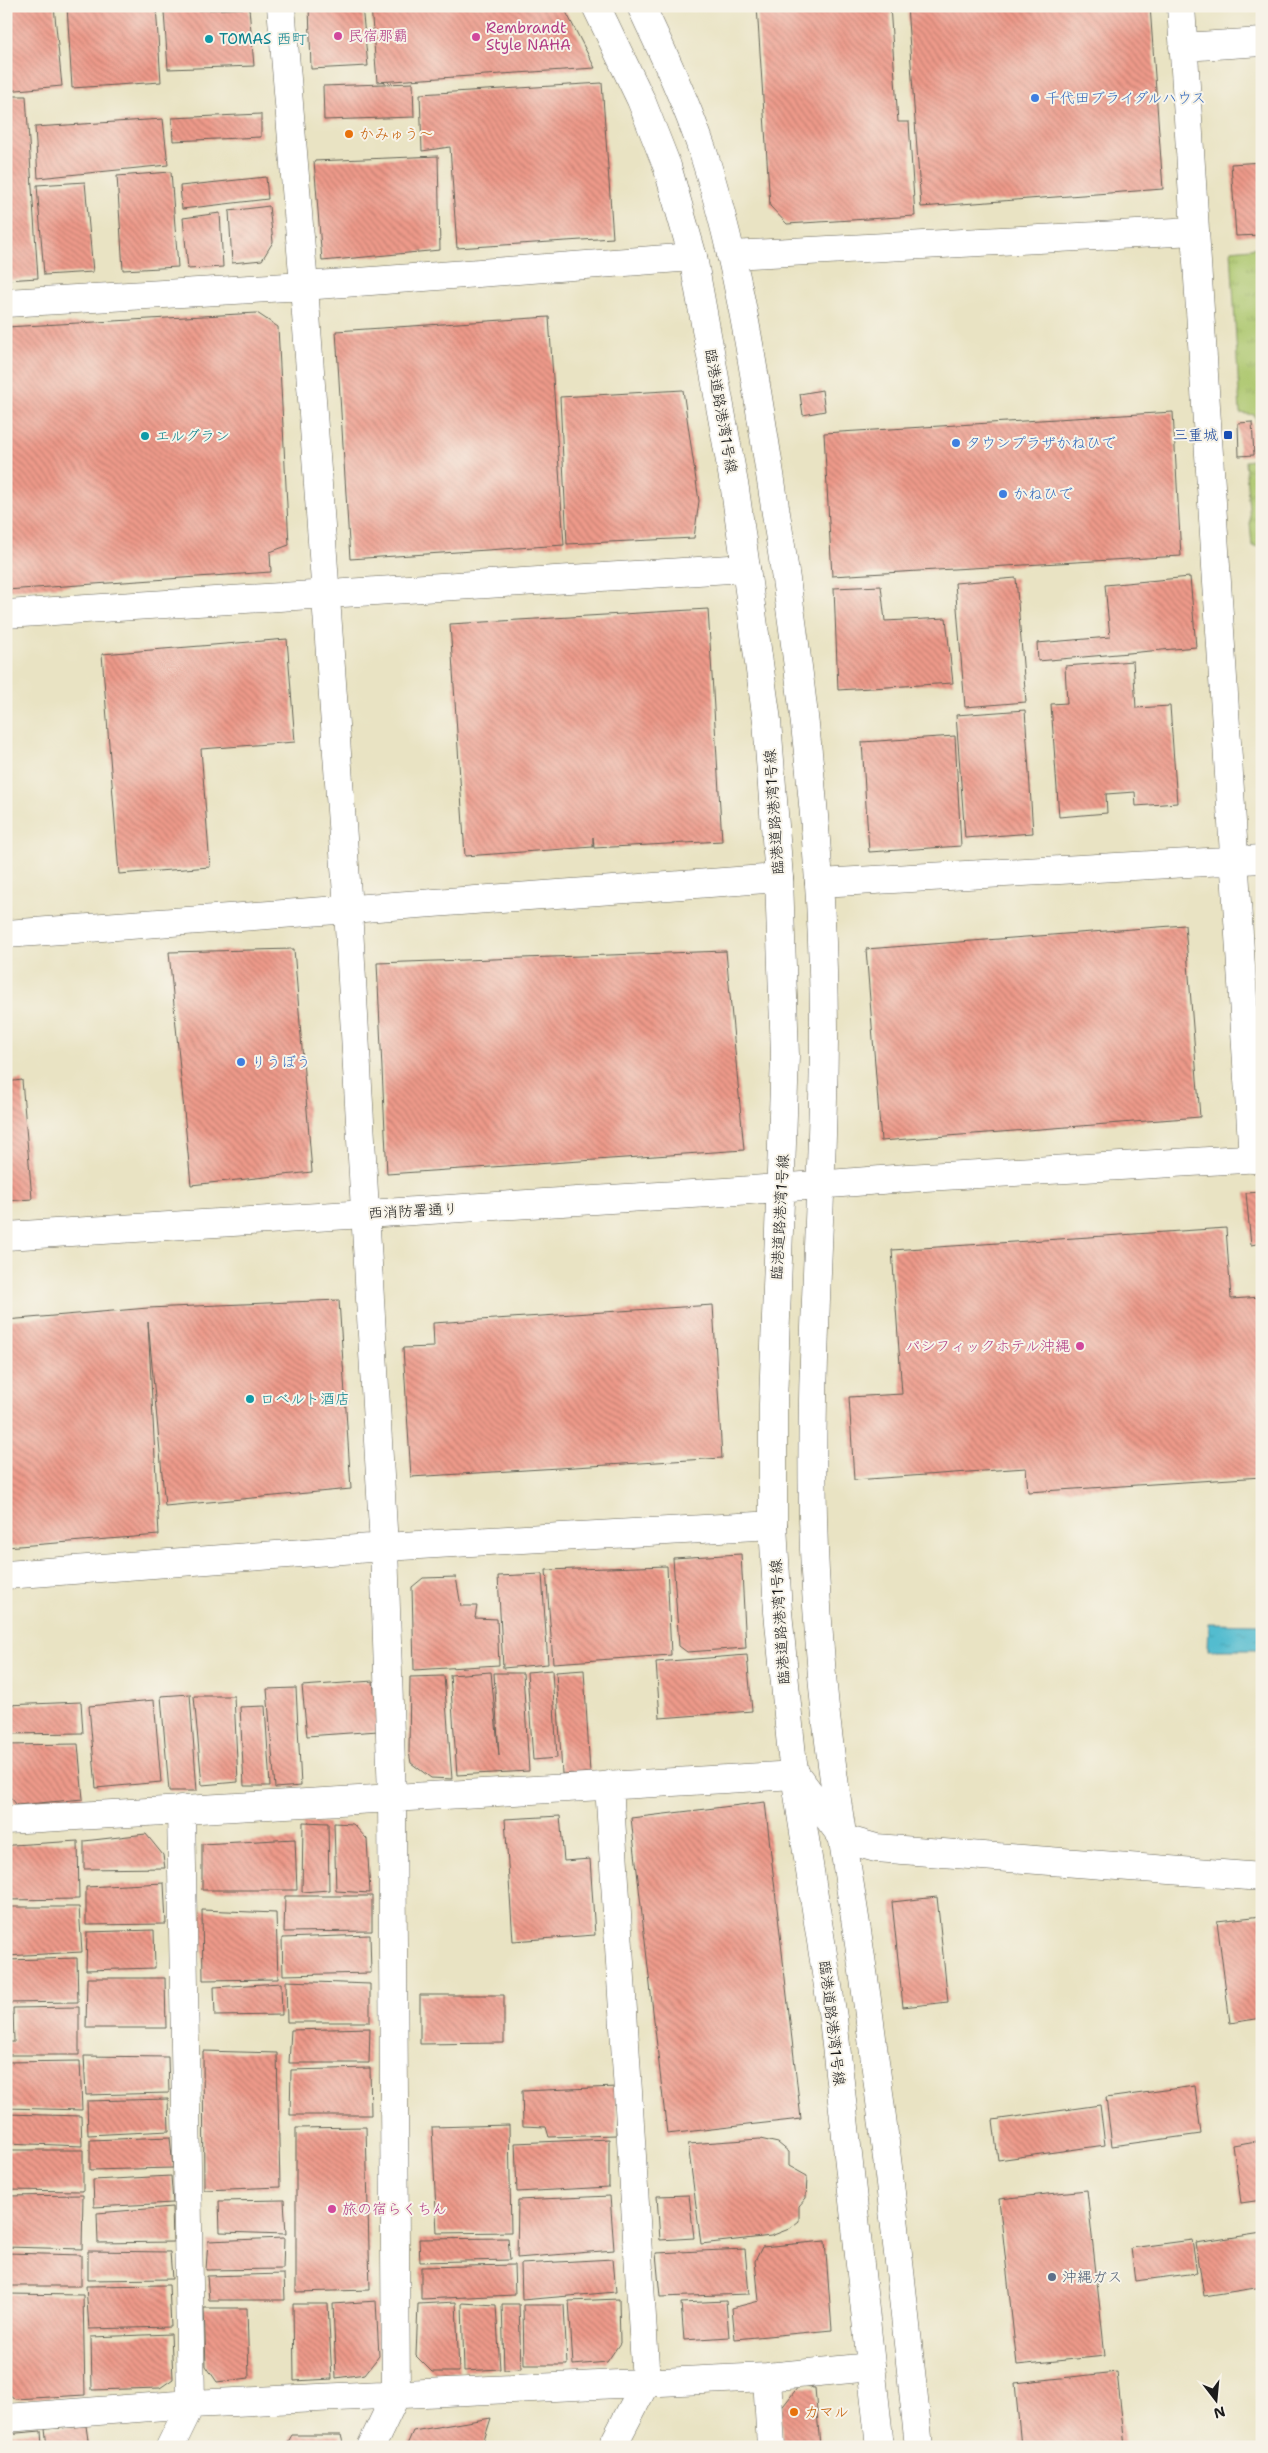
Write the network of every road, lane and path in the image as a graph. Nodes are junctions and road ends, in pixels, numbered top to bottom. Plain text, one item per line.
1 (281, 6) edge
2 (596, 6) edge
3 (641, 6) edge
4 (1181, 6) edge
5 (1262, 42) edge
6 (1183, 47) junction
7 (1195, 230) junction
8 (731, 255) junction
9 (693, 258) junction
10 (304, 286) junction
11 (6, 303) edge
12 (746, 568) junction
13 (325, 595) junction
14 (6, 614) edge
15 (1262, 858) edge
16 (1235, 860) junction
17 (779, 878) junction
18 (819, 882) junction
19 (348, 909) junction
20 (6, 934) edge
21 (1258, 1158) edge
22 (820, 1185) junction
23 (782, 1187) junction
24 (365, 1214) junction
25 (6, 1236) edge
26 (773, 1525) junction
27 (384, 1547) junction
28 (6, 1575) edge
29 (796, 1775) junction
30 (609, 1785) junction
31 (392, 1798) junction
32 (181, 1809) junction
33 (6, 1820) edge
34 (844, 1839) junction
35 (1262, 1876) edge
36 (871, 2367) junction
37 (767, 2377) junction
38 (646, 2382) junction
39 (396, 2395) junction
40 (191, 2404) junction
41 (6, 2418) edge
42 (170, 2447) edge
43 (371, 2447) edge
44 (612, 2447) edge
45 (771, 2447) edge
46 (880, 2447) edge
47 (919, 2447) edge

1 - 10 street
2 - 9 street, 臨港道路港湾1号線
3 - 8 street
4 - 6 street
5 - 6 street
6 - 7 street
7 - 8 street
7 - 16 street
8 - 18 street
9 - 10 street
9 - 12 street, 臨港道路港湾1号線
10 - 11 street
10 - 13 street
12 - 13 street
12 - 17 street, 臨港道路港湾1号線
13 - 14 street
13 - 19 street
15 - 16 street
16 - 18 street
16 - 21 street
17 - 19 street
17 - 23 street, 臨港道路港湾1号線
18 - 22 street
19 - 20 street
19 - 24 street
21 - 22 street, 西消防署通り
22 - 23 street, 西消防署通り
22 - 34 street
23 - 24 street, 西消防署通り
23 - 26 street, 臨港道路港湾1号線
24 - 25 street, 西消防署通り
24 - 27 street
26 - 27 street
26 - 29 street, 臨港道路港湾1号線
27 - 28 street
27 - 31 street
29 - 30 street
29 - 34 street
29 - 36 street, 臨港道路港湾1号線
30 - 31 street
30 - 38 street
31 - 32 street
31 - 39 street
32 - 33 street
32 - 40 street
34 - 35 street
34 - 47 street
36 - 37 street
36 - 46 street, 臨港道路港湾1号線
37 - 38 street
37 - 45 street
38 - 39 street
38 - 44 street
39 - 40 street
39 - 43 street
40 - 41 street
40 - 42 street

